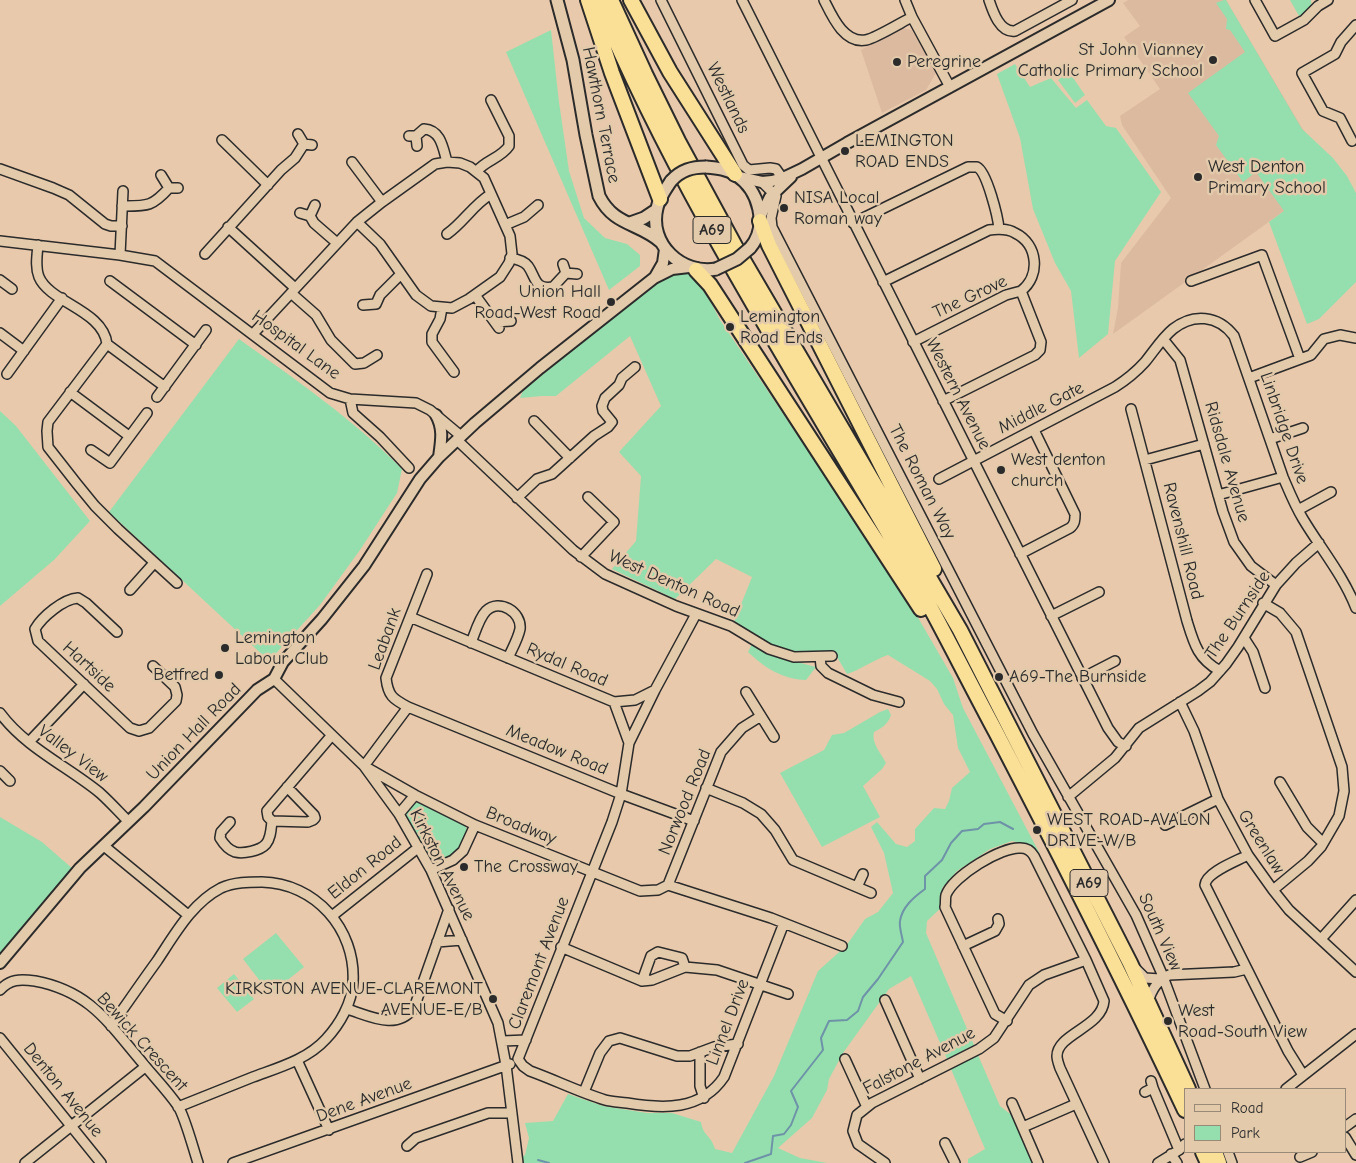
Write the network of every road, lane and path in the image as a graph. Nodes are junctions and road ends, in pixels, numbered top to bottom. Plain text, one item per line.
1 (557, 0) edge
2 (588, 0) edge
3 (598, 0) edge
4 (611, 0) edge
5 (631, 0) edge
6 (662, 0) edge
7 (742, 0) edge
8 (824, 0) edge
9 (905, 0) edge
10 (989, 0) edge
11 (1072, 0) edge
12 (1098, 0) edge
13 (1109, 0) edge
14 (1255, 0) edge
15 (1328, 0) edge
16 (912, 17) junction
17 (1356, 25) edge
18 (949, 86) junction
19 (491, 100) dead end
20 (298, 134) dead end
21 (414, 139) dead end
22 (222, 140) dead end
23 (1352, 141) dead end
24 (821, 159) junction
25 (352, 162) dead end
26 (447, 162) junction
27 (0, 169) edge
28 (477, 171) junction
29 (161, 175) dead end
30 (737, 175) junction
31 (784, 180) junction
32 (762, 182) junction
33 (268, 185) junction
34 (123, 190) dead end
35 (774, 192) junction
36 (491, 194) junction
37 (382, 202) junction
38 (658, 204) junction
39 (315, 205) dead end
40 (538, 205) dead end
41 (122, 206) junction
42 (760, 219) junction
43 (358, 222) junction
44 (630, 223) junction
45 (853, 223) junction
46 (505, 225) junction
47 (122, 226) junction
48 (228, 227) junction
49 (999, 228) junction
50 (447, 234) dead end
51 (0, 241) edge
52 (337, 243) junction
53 (38, 245) junction
54 (663, 245) junction
55 (205, 254) dead end
56 (120, 255) junction
57 (510, 258) junction
58 (692, 268) junction
59 (577, 274) dead end
60 (400, 275) junction
61 (654, 278) junction
62 (0, 280) edge
63 (110, 281) dead end
64 (1191, 281) dead end
65 (883, 282) junction
66 (12, 289) dead end
67 (293, 290) junction
68 (1021, 291) junction
69 (475, 295) junction
70 (62, 298) junction
71 (363, 305) dead end
72 (442, 308) junction
73 (511, 321) dead end
74 (206, 330) dead end
75 (0, 333) edge
76 (253, 334) junction
77 (1356, 338) edge
78 (913, 342) junction
79 (1161, 342) junction
80 (106, 344) junction
81 (196, 345) junction
82 (24, 351) junction
83 (377, 355) dead end
84 (1300, 360) junction
85 (635, 367) dead end
86 (454, 372) dead end
87 (7, 374) dead end
88 (1129, 377) joint
89 (1249, 378) junction
90 (165, 387) junction
91 (70, 392) junction
92 (157, 397) dead end
93 (350, 399) junction
94 (943, 400) junction
95 (1130, 408) dead end
96 (146, 413) dead end
97 (436, 415) junction
98 (534, 421) dead end
99 (1303, 428) dead end
100 (1034, 430) junction
101 (130, 436) junction
102 (459, 438) junction
103 (1270, 439) junction
104 (1204, 444) junction
105 (91, 450) dead end
106 (439, 457) junction
107 (570, 458) junction
108 (1145, 460) junction
109 (974, 462) junction
110 (409, 468) dead end
111 (1282, 477) junction
112 (939, 479) dead end
113 (1331, 492) dead end
114 (1218, 495) junction
115 (588, 497) dead end
116 (517, 498) junction
117 (1298, 510) junction
118 (1319, 543) junction
119 (1020, 554) junction
120 (581, 557) junction
121 (154, 563) junction
122 (428, 574) dead end
123 (178, 583) dead end
124 (1276, 585) junction
125 (130, 590) dead end
126 (1099, 592) dead end
127 (1263, 603) junction
128 (1356, 608) edge
129 (696, 614) junction
130 (1051, 616) junction
131 (410, 618) junction
132 (960, 630) junction
133 (103, 634) dead end
134 (1244, 638) junction
135 (471, 642) junction
136 (832, 656) dead end
137 (820, 657) junction
138 (508, 658) junction
139 (1116, 661) dead end
140 (1220, 671) junction
141 (155, 673) dead end
142 (1082, 678) junction
143 (274, 679) junction
144 (84, 684) junction
145 (1265, 688) dead end
146 (655, 690) junction
147 (746, 692) dead end
148 (614, 702) junction
149 (898, 702) dead end
150 (1180, 702) junction
151 (408, 707) junction
152 (0, 713) edge
153 (761, 716) junction
154 (332, 735) junction
155 (774, 737) dead end
156 (29, 742) junction
157 (629, 743) junction
158 (1126, 746) junction
159 (1008, 756) junction
160 (364, 766) junction
161 (0, 771) edge
162 (10, 781) dead end
163 (1280, 782) dead end
164 (287, 787) junction
165 (706, 788) junction
166 (621, 794) junction
167 (415, 795) junction
168 (1068, 798) junction
169 (1218, 799) junction
170 (399, 814) junction
171 (128, 821) junction
172 (272, 821) junction
173 (694, 821) junction
174 (230, 822) dead end
175 (475, 825) junction
176 (1165, 825) dead end
177 (1323, 843) junction
178 (104, 846) junction
179 (418, 847) junction
180 (1248, 855) junction
181 (431, 870) junction
182 (592, 872) junction
183 (863, 874) dead end
184 (668, 885) junction
185 (857, 887) junction
186 (1273, 890) junction
187 (871, 893) dead end
188 (1356, 900) edge
189 (448, 909) junction
190 (188, 915) junction
191 (332, 916) junction
192 (998, 918) dead end
193 (784, 923) junction
194 (462, 940) junction
195 (1320, 940) junction
196 (438, 942) junction
197 (842, 946) dead end
198 (963, 946) junction
199 (561, 948) junction
200 (1086, 960) junction
201 (0, 963) edge
202 (1130, 963) junction
203 (685, 967) junction
204 (1248, 969) junction
205 (1356, 972) edge
206 (1161, 979) junction
207 (642, 981) junction
208 (759, 985) junction
209 (0, 990) edge
210 (788, 994) dead end
211 (885, 1000) dead end
212 (1148, 1002) junction
213 (347, 1009) junction
214 (1007, 1021) junction
215 (111, 1026) junction
216 (1356, 1034) edge
217 (0, 1038) edge
218 (502, 1040) junction
219 (526, 1040) junction
220 (738, 1044) junction
221 (700, 1052) junction
222 (518, 1059) junction
223 (845, 1059) dead end
224 (297, 1060) junction
225 (506, 1065) junction
226 (146, 1067) junction
227 (1303, 1075) junction
228 (920, 1079) junction
229 (1150, 1087) dead end
230 (1188, 1088) edge
231 (1205, 1088) edge
232 (1287, 1088) edge
233 (584, 1092) junction
234 (704, 1098) junction
235 (1012, 1103) dead end
236 (1076, 1104) junction
237 (178, 1107) junction
238 (867, 1107) junction
239 (1184, 1108) edge
240 (512, 1113) junction
241 (72, 1126) junction
242 (1023, 1127) junction
243 (329, 1130) junction
244 (1346, 1139) edge
245 (945, 1143) dead end
246 (407, 1146) dead end
247 (1180, 1149) edge
248 (1206, 1155) edge
249 (1356, 1155) edge
250 (25, 1163) edge
251 (101, 1163) edge
252 (198, 1163) edge
253 (233, 1163) edge
254 (518, 1163) edge
255 (885, 1163) edge
256 (956, 1163) edge
257 (1038, 1163) edge
258 (1104, 1163) edge
259 (1158, 1163) edge
260 (1177, 1163) edge
261 (1219, 1163) edge

1 - 44 main road, Hawthorn Terrace
2 - 38 highway
3 - 159 highway, A69
4 - 132 highway, A69
5 - 30 highway
6 - 31 street, Westlands
7 - 24 street, Western Avenue
8 - 16 street
9 - 16 street
10 - 11 street
12 - 18 street
13 - 18 street
14 - 15 street
16 - 18 street
17 - 23 street
18 - 24 street
19 - 28 street
20 - 33 street
21 - 26 street
22 - 33 street
24 - 31 street
24 - 45 street, Western Avenue
25 - 37 street
26 - 28 street
26 - 37 street
27 - 47 street
28 - 36 street
29 - 41 street
30 - 32 street
30 - 38 main road, bridge
30 - 42 main road
31 - 32 street
31 - 35 street
32 - 35 street
33 - 48 street
34 - 41 street
35 - 42 street
35 - 168 street, The Roman Way
36 - 46 street
36 - 50 street
37 - 43 street
38 - 44 main road
38 - 54 main road
39 - 52 street
40 - 46 street
41 - 47 street
42 - 58 main road, bridge
42 - 132 highway
43 - 52 street
43 - 60 street
44 - 54 main road, Hawthorn Terrace
45 - 49 street
45 - 65 street, Western Avenue
46 - 57 street
47 - 56 street
48 - 55 street
48 - 67 street
49 - 65 street
49 - 68 street
51 - 53 street, Hospital Lane
52 - 67 street
53 - 56 street, Hospital Lane
53 - 70 street
54 - 58 main road
54 - 61 street
56 - 76 street, Hospital Lane
57 - 59 street
57 - 69 street
58 - 61 street
58 - 159 highway
60 - 71 street
60 - 72 street
61 - 102 street, Union Hall Road
62 - 66 street
63 - 81 street
64 - 84 street
65 - 78 street, Western Avenue
67 - 76 street
67 - 83 street
68 - 78 street, The Grove
68 - 94 street, The Grove
69 - 72 street
69 - 73 street
70 - 80 street
70 - 82 street
72 - 86 street
74 - 81 street
75 - 82 street
76 - 93 street, Hospital Lane
77 - 84 street
78 - 94 street, Western Avenue
79 - 88 street, Linbridge Drive
79 - 89 street, Linbridge Drive
79 - 104 street, Ridsdale Avenue
80 - 90 street
80 - 91 street
81 - 90 street
82 - 87 street
84 - 89 street
85 - 107 street
88 - 100 street, Middle Gate
89 - 103 street, Linbridge Drive
90 - 92 street
91 - 101 street
91 - 121 street
93 - 97 street, Hospital Lane
93 - 110 street
94 - 109 street, Western Avenue
95 - 108 street, Ravenshill Road
96 - 101 street
97 - 102 street, Hospital Lane
97 - 106 street
98 - 107 street
99 - 103 street
100 - 109 street, Middle Gate
100 - 119 street
101 - 105 street
102 - 106 street, Union Hall Road
102 - 116 street, West Denton Road
103 - 111 street, Linbridge Drive
104 - 108 street
104 - 114 street, Ridsdale Avenue
106 - 143 street, Union Hall Road
107 - 116 street
108 - 140 street, Ravenshill Road
109 - 112 street, Middle Gate
109 - 119 street, Western Avenue
111 - 114 street
111 - 117 street, Linbridge Drive
113 - 117 street
114 - 124 street, Ridsdale Avenue
115 - 120 street
116 - 120 street, West Denton Road
117 - 118 street, Linbridge Drive
118 - 124 street, The Burnside
118 - 128 street, Linbridge Drive
119 - 130 street, Western Avenue
120 - 129 street, West Denton Road
121 - 123 street
121 - 125 street
122 - 131 street, Leabank
124 - 127 street, The Burnside
126 - 130 street
127 - 134 street, The Burnside
127 - 177 street
129 - 137 street, West Denton Road
129 - 146 street, Claremont Avenue
130 - 142 street, Western Avenue
131 - 135 street, Rydal Road
131 - 151 street, Leabank
132 - 202 highway, A69
133 - 144 street, Hartside
134 - 140 street, The Burnside
134 - 145 street
135 - 138 street, Rydal Road
135 - 138 street, Rydal Road
136 - 137 street, West Denton Road
137 - 149 street
138 - 148 street, Rydal Road
139 - 142 street
140 - 150 street, The Burnside
141 - 144 street, Hartside
142 - 158 street, Western Avenue
143 - 154 street, Kirkston Avenue
143 - 171 street, Union Hall Road
144 - 156 street
146 - 148 street
146 - 157 street, Claremont Avenue
147 - 153 street
148 - 157 street
150 - 158 street, The Burnside
150 - 169 street, Greenlaw
151 - 160 street
151 - 166 street, Meadow Road
152 - 156 street, Valley View
153 - 155 street
153 - 165 street, Norwood Road
154 - 160 street, Kirkston Avenue
154 - 164 street
156 - 171 street, Valley View
157 - 166 street, Claremont Avenue
158 - 168 street, The Burnside
159 - 239 highway, A69
160 - 167 street, Broadway
160 - 170 street, Kirkston Avenue
161 - 162 street
163 - 177 street
164 - 172 street
164 - 172 street
165 - 173 street, Norwood Road
165 - 185 street
166 - 173 street, Meadow Road
166 - 182 street, Claremont Avenue
167 - 170 street
167 - 175 street, Broadway
168 - 206 street, South View
169 - 176 street
169 - 180 street, Greenlaw
170 - 179 street, Kirkston Avenue
171 - 178 street, Union Hall Road
172 - 174 street
173 - 184 street, Norwood Road
175 - 181 street
175 - 182 street, Broadway
177 - 186 street
178 - 190 street
178 - 201 street, Union Hall Road
179 - 181 street, Kirkston Avenue
179 - 191 street, Eldon Road
180 - 186 street, Greenlaw
180 - 204 street
181 - 189 street, Kirkston Avenue
182 - 184 street, Broadway
182 - 199 street, Claremont Avenue
183 - 185 street
184 - 193 street
185 - 187 street
186 - 195 street, Greenlaw
188 - 195 street
189 - 194 street, Kirkston Avenue
189 - 196 street
190 - 191 street
190 - 215 street
191 - 213 street
192 - 198 street
193 - 197 street
193 - 208 street, Linnel Drive
194 - 196 street
194 - 218 street, Kirkston Avenue
195 - 205 street, Greenlaw
196 - 213 street
198 - 200 street
198 - 214 street
199 - 207 street
199 - 219 street, Claremont Avenue
200 - 214 street, Falstone Avenue
200 - 236 street
202 - 206 street
202 - 212 highway, A69
203 - 207 street
203 - 207 street
203 - 208 street
204 - 206 street
204 - 227 street
206 - 212 street
206 - 231 street, South View
208 - 210 street
208 - 220 street, Linnel Drive
209 - 215 street, Bewick Crescent
211 - 228 street
212 - 230 highway, A69
213 - 224 street
214 - 228 street, Falstone Avenue
215 - 226 street, Bewick Crescent
216 - 227 street
217 - 241 street, Denton Avenue
218 - 219 street
218 - 225 street, Kirkston Avenue
219 - 222 street, Claremont Avenue
220 - 221 street
220 - 234 street, Linnel Drive
221 - 233 street
221 - 234 street
222 - 225 street, Dene Avenue
222 - 233 street, Linnel Drive
223 - 238 street
224 - 237 street
224 - 243 street
225 - 240 street, Kirkston Avenue
225 - 243 street, Dene Avenue
226 - 237 street, Bewick Crescent
226 - 241 street
227 - 232 street
228 - 238 street, Falstone Avenue
229 - 247 street
233 - 234 street, Linnel Drive
235 - 242 street
236 - 242 street
236 - 258 street
237 - 252 street, Bewick Crescent
238 - 255 street, Falstone Avenue
240 - 246 street
240 - 254 street, Kirkston Avenue
241 - 250 street
241 - 251 street, Denton Avenue
242 - 257 street
243 - 253 street, Dene Avenue
244 - 249 street
245 - 256 street
247 - 259 street
247 - 260 street
248 - 261 highway

